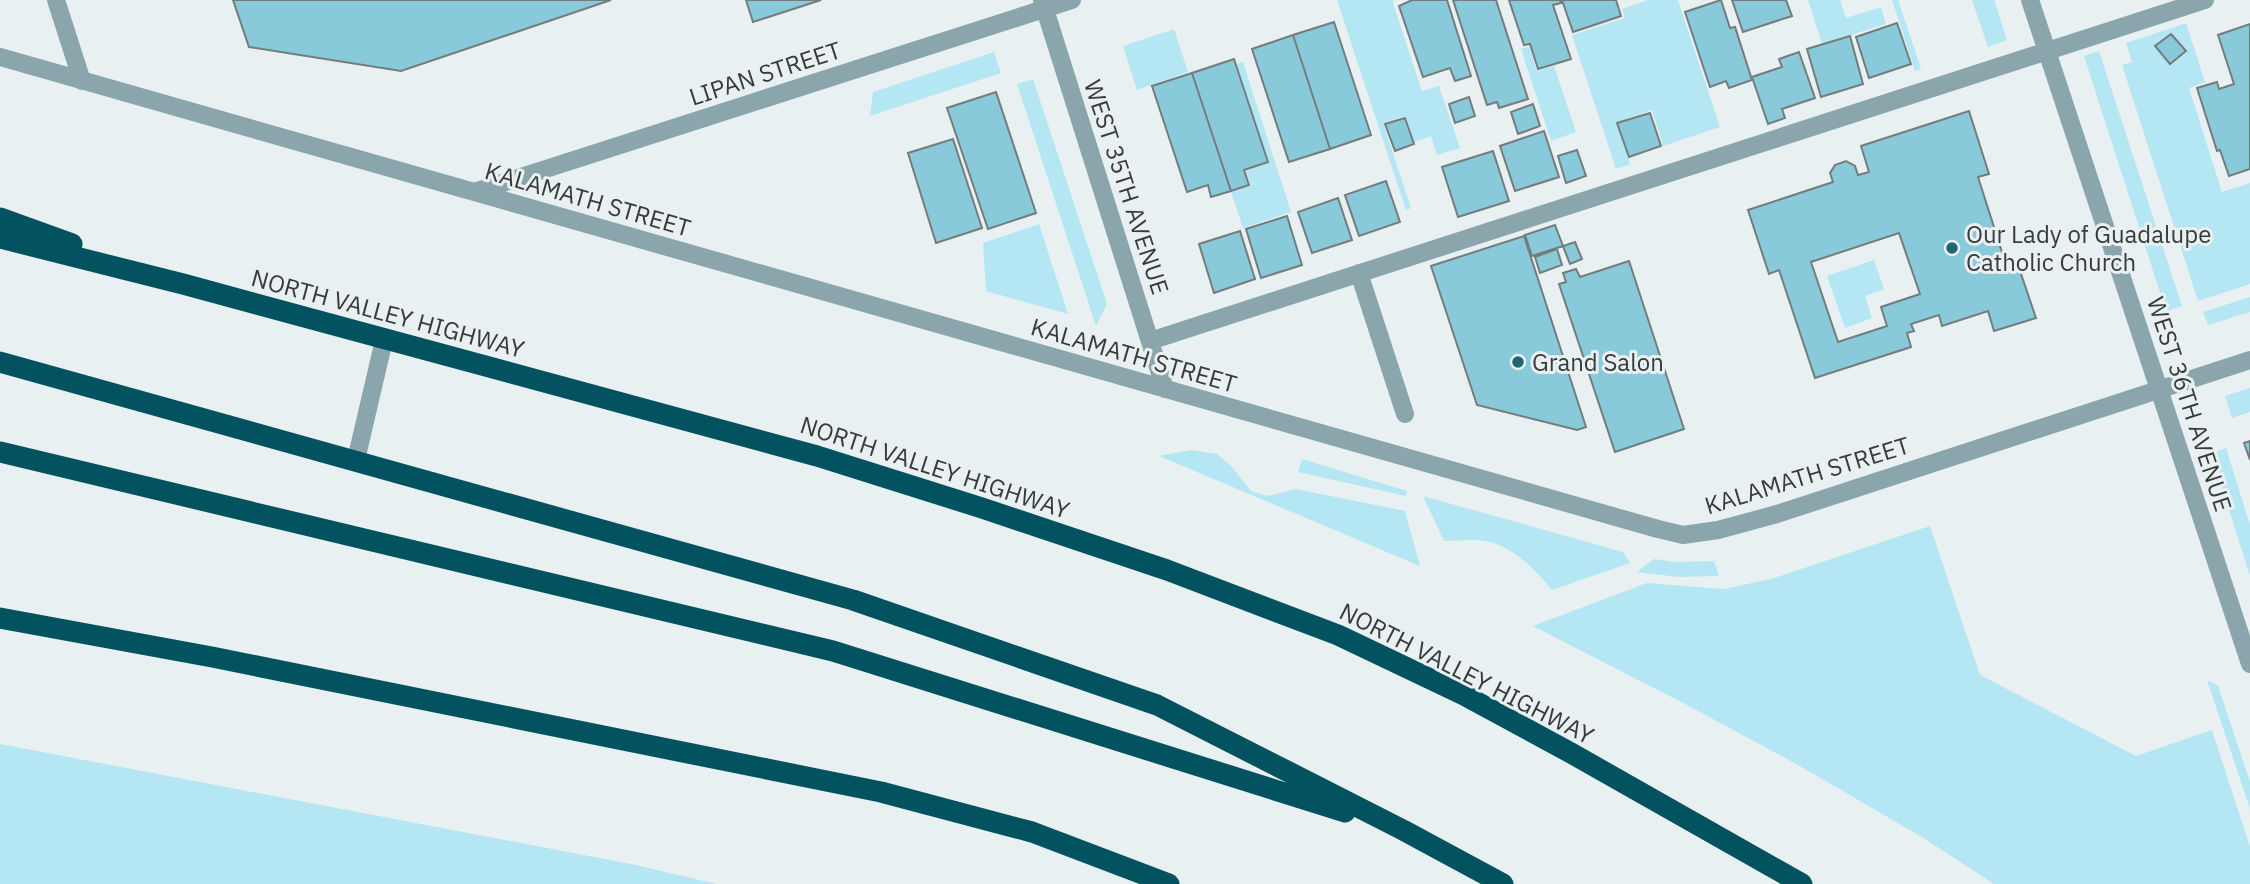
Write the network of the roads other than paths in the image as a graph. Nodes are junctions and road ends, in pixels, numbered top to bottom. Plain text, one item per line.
1 (1072, 0) edge
2 (2030, 0) edge
3 (2205, 0) edge
4 (60, 1) edge
5 (1043, 4) edge
6 (2047, 51) junction
7 (0, 57) edge
8 (82, 80) junction
9 (474, 192) junction
10 (0, 218) edge
11 (0, 238) edge
12 (1359, 273) junction
13 (183, 284) junction
14 (384, 340) junction
15 (1150, 341) junction
16 (2250, 360) edge
17 (0, 362) edge
18 (1166, 389) junction
19 (2159, 390) junction
20 (1405, 414) dead end
21 (0, 452) edge
22 (356, 460) junction
23 (0, 618) edge
24 (2250, 664) edge
25 (1403, 830) junction
26 (1169, 884) edge
27 (1503, 884) edge
28 (1802, 884) edge

1 - 5 street, LIPAN STREET
2 - 6 street, WEST 36TH AVENUE
3 - 6 street
4 - 8 street
5 - 9 street, LIPAN STREET
5 - 15 street, WEST 35TH AVENUE
6 - 12 street
6 - 19 street, WEST 36TH AVENUE
7 - 8 street, KALAMATH STREET
8 - 9 street, KALAMATH STREET
9 - 18 street, KALAMATH STREET
10 - 13 highway
11 - 13 highway, NORTH VALLEY HIGHWAY
12 - 15 street
12 - 20 street
13 - 14 highway, NORTH VALLEY HIGHWAY
14 - 22 street
14 - 28 highway, NORTH VALLEY HIGHWAY
15 - 18 street, WEST 35TH AVENUE
16 - 19 street, KALAMATH STREET
17 - 22 highway
18 - 19 street, KALAMATH STREET
19 - 24 street, WEST 36TH AVENUE
21 - 25 highway
22 - 25 highway
23 - 26 highway
25 - 27 highway

